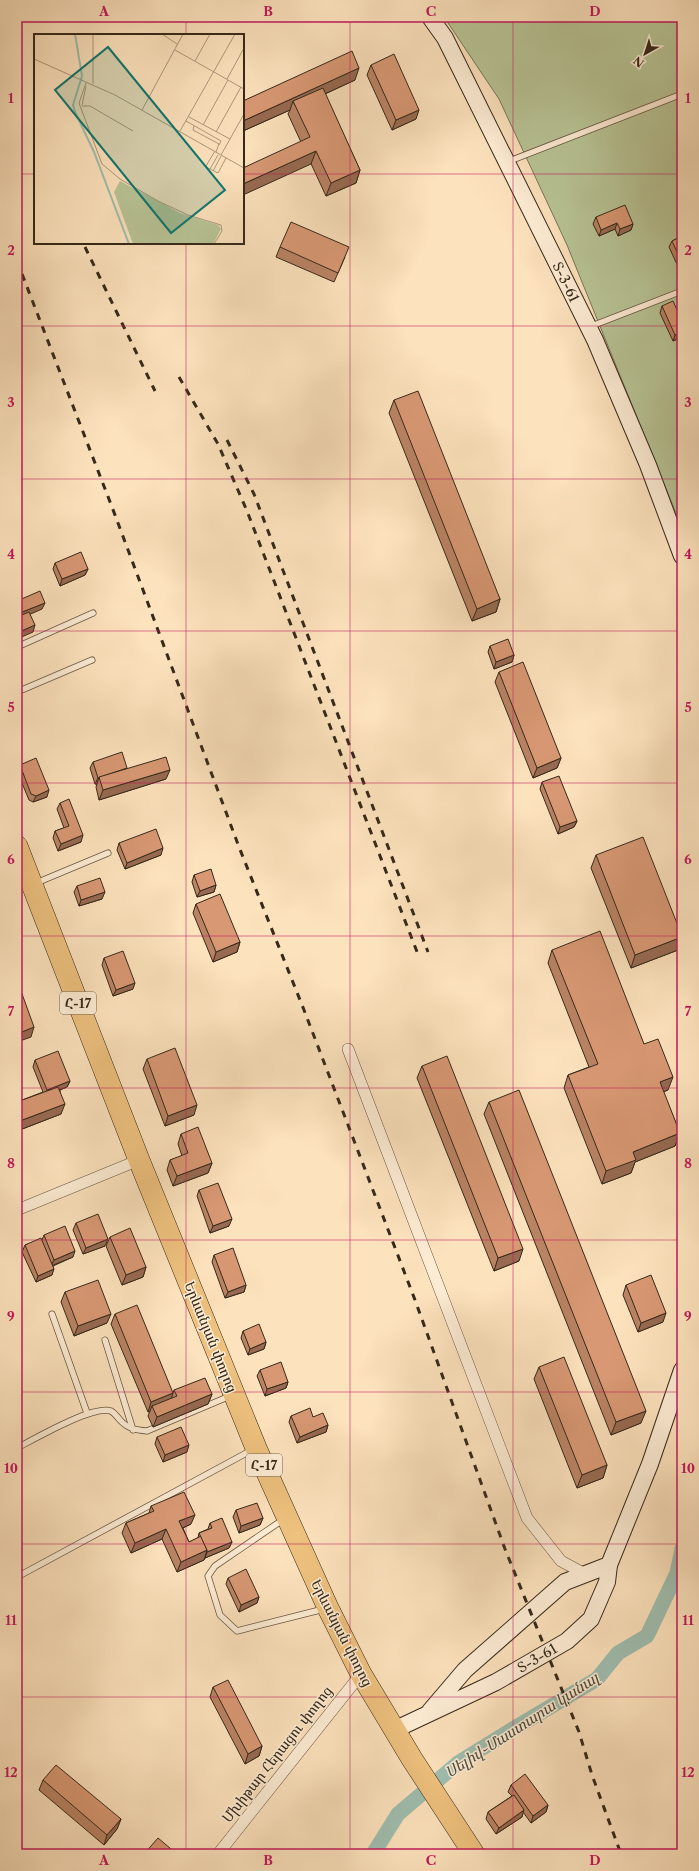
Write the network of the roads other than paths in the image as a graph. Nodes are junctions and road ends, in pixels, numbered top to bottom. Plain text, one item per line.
1 (430, 17) edge
2 (682, 94) edge
3 (506, 162) junction
4 (682, 291) edge
5 (588, 327) junction
6 (682, 556) edge
7 (92, 613) dead end
8 (17, 647) edge
9 (92, 660) dead end
10 (17, 692) edge
11 (17, 846) edge
12 (108, 853) dead end
13 (32, 885) junction
14 (348, 1049) dead end
15 (139, 1160) junction
16 (17, 1210) edge
17 (52, 1314) dead end
18 (106, 1340) dead end
19 (682, 1370) edge
20 (234, 1394) junction
21 (87, 1413) junction
22 (133, 1430) junction
23 (17, 1448) edge
24 (256, 1448) junction
25 (287, 1517) junction
26 (609, 1565) junction
27 (585, 1574) junction
28 (17, 1577) edge
29 (328, 1608) junction
30 (361, 1674) junction
31 (426, 1715) junction
32 (394, 1730) junction
33 (218, 1854) edge
34 (474, 1854) edge

1 - 3 street, Տ-3-61 / Տ-3-61
2 - 3 lane
3 - 5 street, Տ-3-61 / Տ-3-61
4 - 5 lane
5 - 6 street, Տ-3-61 / Տ-3-61
7 - 8 lane
9 - 10 lane
11 - 13 highway, Երևանյան փողոց / Հ-17
12 - 13 lane
13 - 15 highway, Երևանյան փողոց / Հ-17
14 - 27 street
15 - 16 street
15 - 20 highway, Երևանյան փողոց / Հ-17
17 - 21 lane
18 - 22 lane
19 - 26 street, Տ-3-61 / Տ-3-61
20 - 22 lane
20 - 24 highway, Երևանյան փողոց / Հ-17
21 - 22 lane
21 - 23 lane
24 - 25 highway, Երևանյան փողոց / Հ-17
24 - 28 lane
25 - 29 highway, Երևանյան փողոց / Հ-17
25 - 29 lane
26 - 27 street, Տ-3-61 / Տ-3-61
26 - 31 street, Տ-3-61 / Տ-3-61
27 - 31 street, Տ-3-61 / Տ-3-61
29 - 30 highway, Երևանյան փողոց / Հ-17
30 - 32 highway, Երևանյան փողոց / Հ-17
30 - 33 street, Մխիթար Հերացու փողոց
31 - 32 street, Տ-3-61 / Տ-3-61
32 - 34 highway, Երևանյան փողոց / Հ-17

